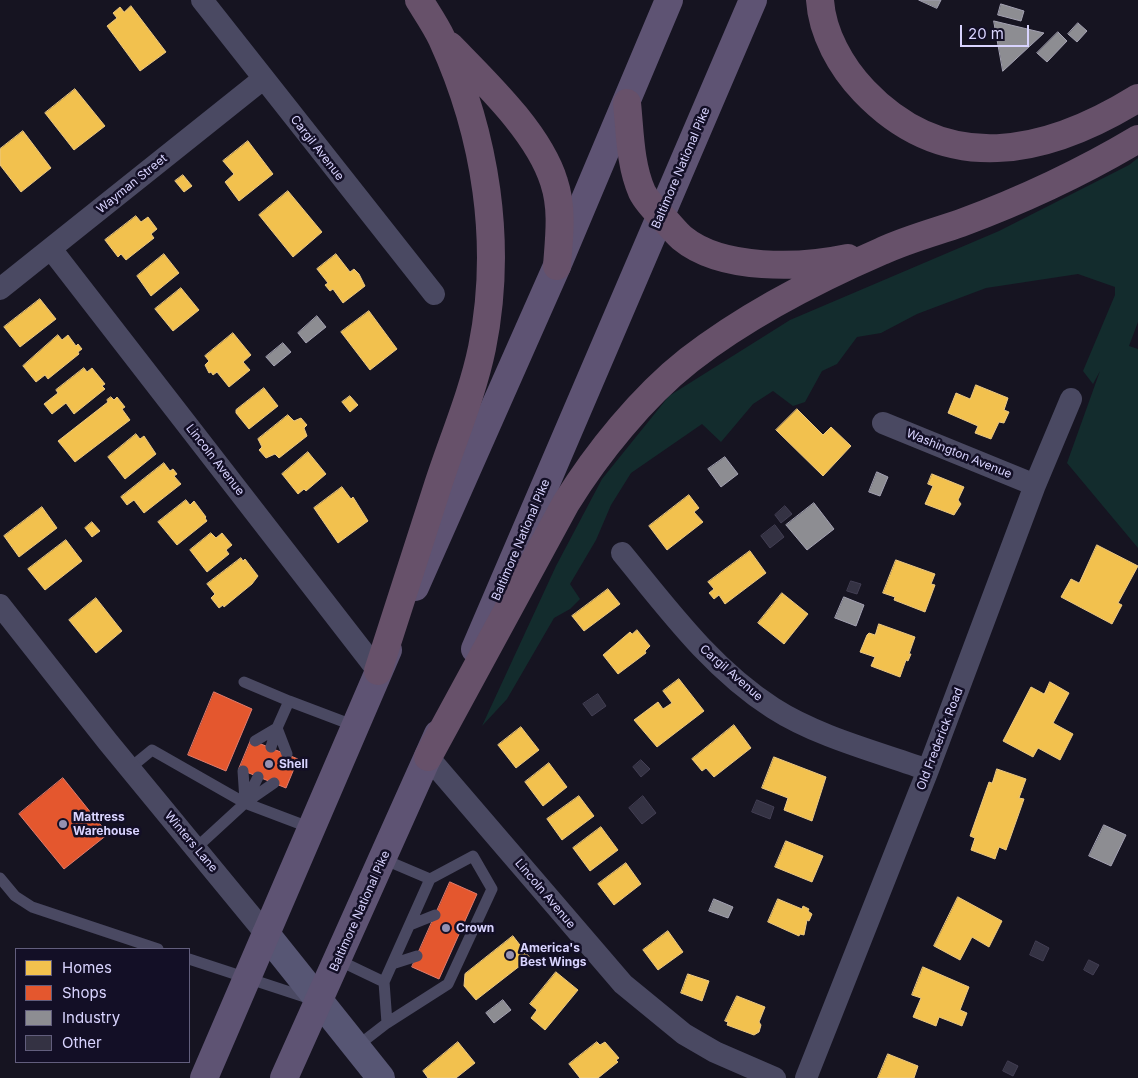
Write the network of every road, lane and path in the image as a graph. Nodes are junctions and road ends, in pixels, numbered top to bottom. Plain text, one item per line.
1 (202, 0) edge
2 (419, 0) edge
3 (670, 0) edge
4 (753, 0) edge
5 (820, 0) edge
6 (442, 38) junction
7 (263, 79) junction
8 (1138, 98) edge
9 (627, 103) junction
10 (1138, 139) edge
11 (661, 216) junction
12 (51, 249) junction
13 (884, 250) junction
14 (557, 266) junction
15 (0, 289) edge
16 (434, 294) dead end
17 (1071, 399) dead end
18 (883, 423) dead end
19 (1035, 485) junction
20 (622, 553) dead end
21 (0, 606) edge
22 (378, 671) junction
23 (244, 682) dead end
24 (289, 701) junction
25 (355, 726) junction
26 (277, 728) junction
27 (255, 741) dead end
28 (270, 748) dead end
29 (286, 754) dead end
30 (428, 757) junction
31 (130, 768) junction
32 (928, 770) junction
33 (243, 771) dead end
34 (258, 777) dead end
35 (274, 783) dead end
36 (245, 803) junction
37 (311, 828) junction
38 (196, 848) junction
39 (383, 859) junction
40 (0, 878) edge
41 (430, 879) junction
42 (489, 895) junction
43 (474, 901) dead end
44 (435, 915) dead end
45 (410, 924) junction
46 (266, 934) junction
47 (471, 934) junction
48 (456, 940) dead end
49 (155, 948) edge
50 (417, 956) dead end
51 (190, 959) edge
52 (338, 960) junction
53 (392, 964) junction
54 (247, 978) junction
55 (384, 982) junction
56 (319, 1002) junction
57 (387, 1023) junction
58 (356, 1046) junction
59 (376, 1076) edge
60 (204, 1078) edge
61 (284, 1078) edge
62 (775, 1078) edge
63 (806, 1078) edge

1 - 7 street, Cargil Avenue
2 - 6 highway
3 - 9 main road
4 - 11 main road, Baltimore National Pike
5 - 8 highway
6 - 14 highway
6 - 22 highway
7 - 12 street, Wayman Street
7 - 16 street, Cargil Avenue
9 - 11 highway
9 - 14 main road
10 - 13 highway
11 - 13 highway
11 - 30 main road, Baltimore National Pike
12 - 15 street, Wayman Street
12 - 22 street, Lincoln Avenue
13 - 30 highway
14 - 22 main road
17 - 19 street, Old Frederick Road
18 - 19 street, Washington Avenue
19 - 32 street, Old Frederick Road
20 - 32 street, Cargil Avenue
21 - 31 street, Winters Lane
22 - 25 main road
23 - 24 lane
24 - 25 lane
24 - 26 lane
25 - 37 main road
26 - 27 lane
26 - 28 lane
26 - 29 lane
30 - 39 main road, Baltimore National Pike
30 - 62 street, Lincoln Avenue
31 - 36 lane
31 - 38 street, Winters Lane
32 - 63 street, Old Frederick Road
33 - 36 lane
34 - 36 lane
35 - 36 lane
36 - 37 lane
36 - 38 lane
37 - 46 main road
38 - 46 street, Winters Lane
39 - 41 lane
39 - 52 main road, Baltimore National Pike
40 - 49 lane
41 - 42 lane
41 - 45 lane
42 - 43 lane
42 - 47 lane
44 - 45 lane
45 - 53 lane
46 - 54 main road
46 - 56 street, Winters Lane
47 - 48 lane
47 - 57 lane
50 - 53 lane
51 - 54 lane
52 - 55 lane
52 - 56 main road, Baltimore National Pike
53 - 55 lane
54 - 56 lane
54 - 60 main road
55 - 57 lane
56 - 58 street, Winters Lane
56 - 61 main road, Baltimore National Pike
57 - 58 lane
58 - 59 street, Winters Lane

